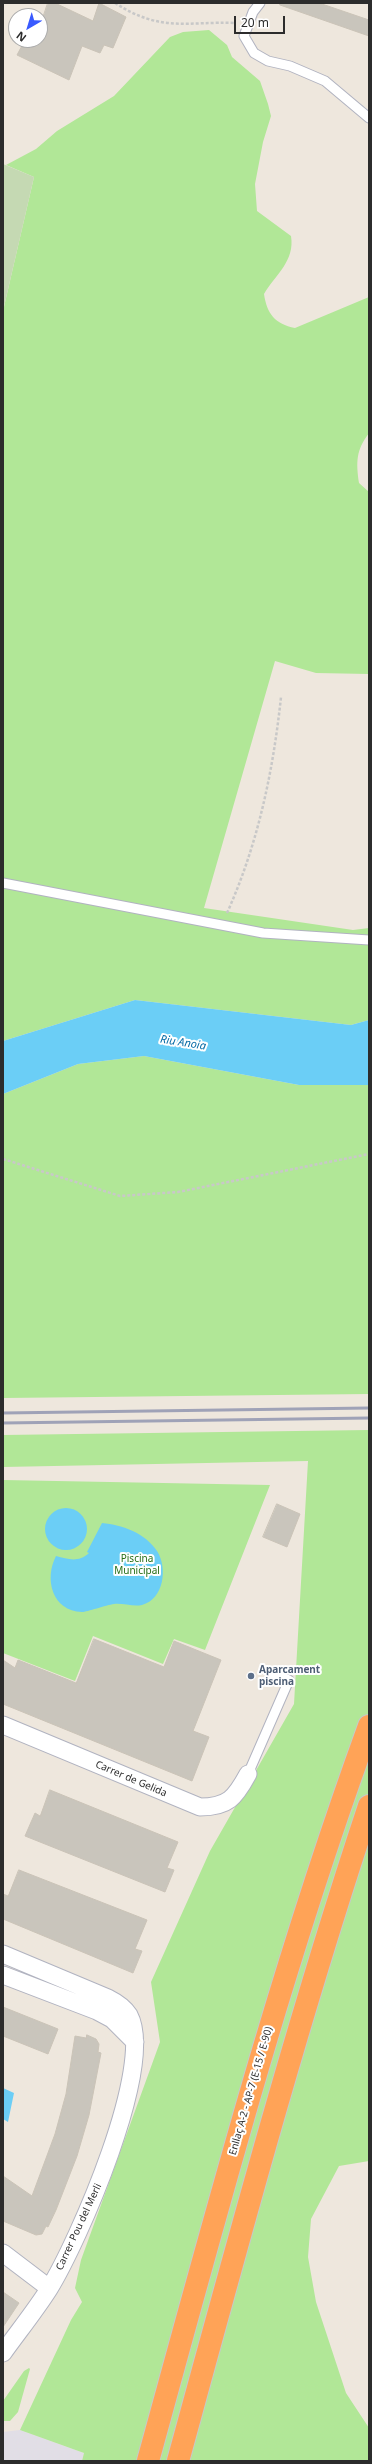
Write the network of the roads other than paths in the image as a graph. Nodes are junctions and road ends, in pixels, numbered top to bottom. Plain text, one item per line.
1 (260, 3) edge
2 (369, 118) edge
3 (3, 883) edge
4 (369, 940) edge
5 (273, 1674) dead end
6 (3, 1725) edge
7 (369, 1726) edge
8 (248, 1774) joint
9 (369, 1806) edge
10 (3, 1954) edge
11 (3, 1975) edge
12 (135, 2042) junction
13 (3, 2253) edge
14 (49, 2288) junction
15 (3, 2353) edge
16 (148, 2461) edge
17 (178, 2461) edge

1 - 2 lane
3 - 4 lane
5 - 8 lane
6 - 8 street, Carrer de Gelida
7 - 16 highway, Enllaç A-2 - AP-7 (E-15 / E-90)
9 - 17 highway
10 - 12 street
11 - 12 street
12 - 14 street, Carrer Pou del Merli
13 - 14 street
14 - 15 street, Carrer Pou del Merli

